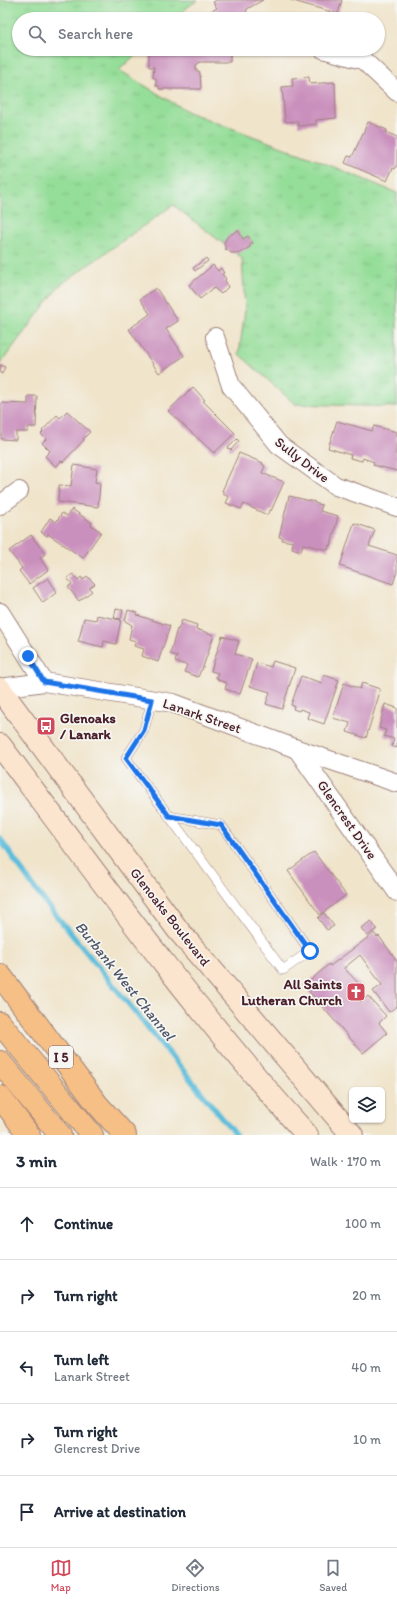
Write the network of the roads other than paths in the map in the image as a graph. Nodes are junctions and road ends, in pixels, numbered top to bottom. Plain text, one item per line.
1 (348, 56) edge
2 (397, 92) edge
3 (215, 337) dead end
4 (19, 492) dead end
5 (0, 504) edge
6 (397, 507) edge
7 (0, 612) edge
8 (44, 682) junction
9 (0, 689) edge
10 (152, 700) junction
11 (0, 745) edge
12 (297, 749) junction
13 (397, 783) edge
14 (169, 816) junction
15 (397, 892) edge
16 (0, 975) edge
17 (0, 1022) edge
18 (0, 1062) edge
19 (0, 1097) edge
20 (29, 1135) edge
21 (60, 1135) edge
22 (92, 1135) edge
23 (125, 1135) edge
24 (306, 1135) edge
25 (352, 1135) edge

1 - 2 street
3 - 6 street, Sully Drive
4 - 5 street
7 - 8 street
8 - 9 street, Lanark Street
8 - 10 street, Lanark Street
9 - 25 main road, Glenoaks Boulevard
10 - 12 street, Lanark Street
10 - 14 lane
11 - 24 main road
12 - 13 street, Lanark Street
12 - 15 street, Glencrest Drive
14 - 14 lane
16 - 23 highway, I 5
17 - 22 highway
18 - 21 highway
19 - 20 highway

